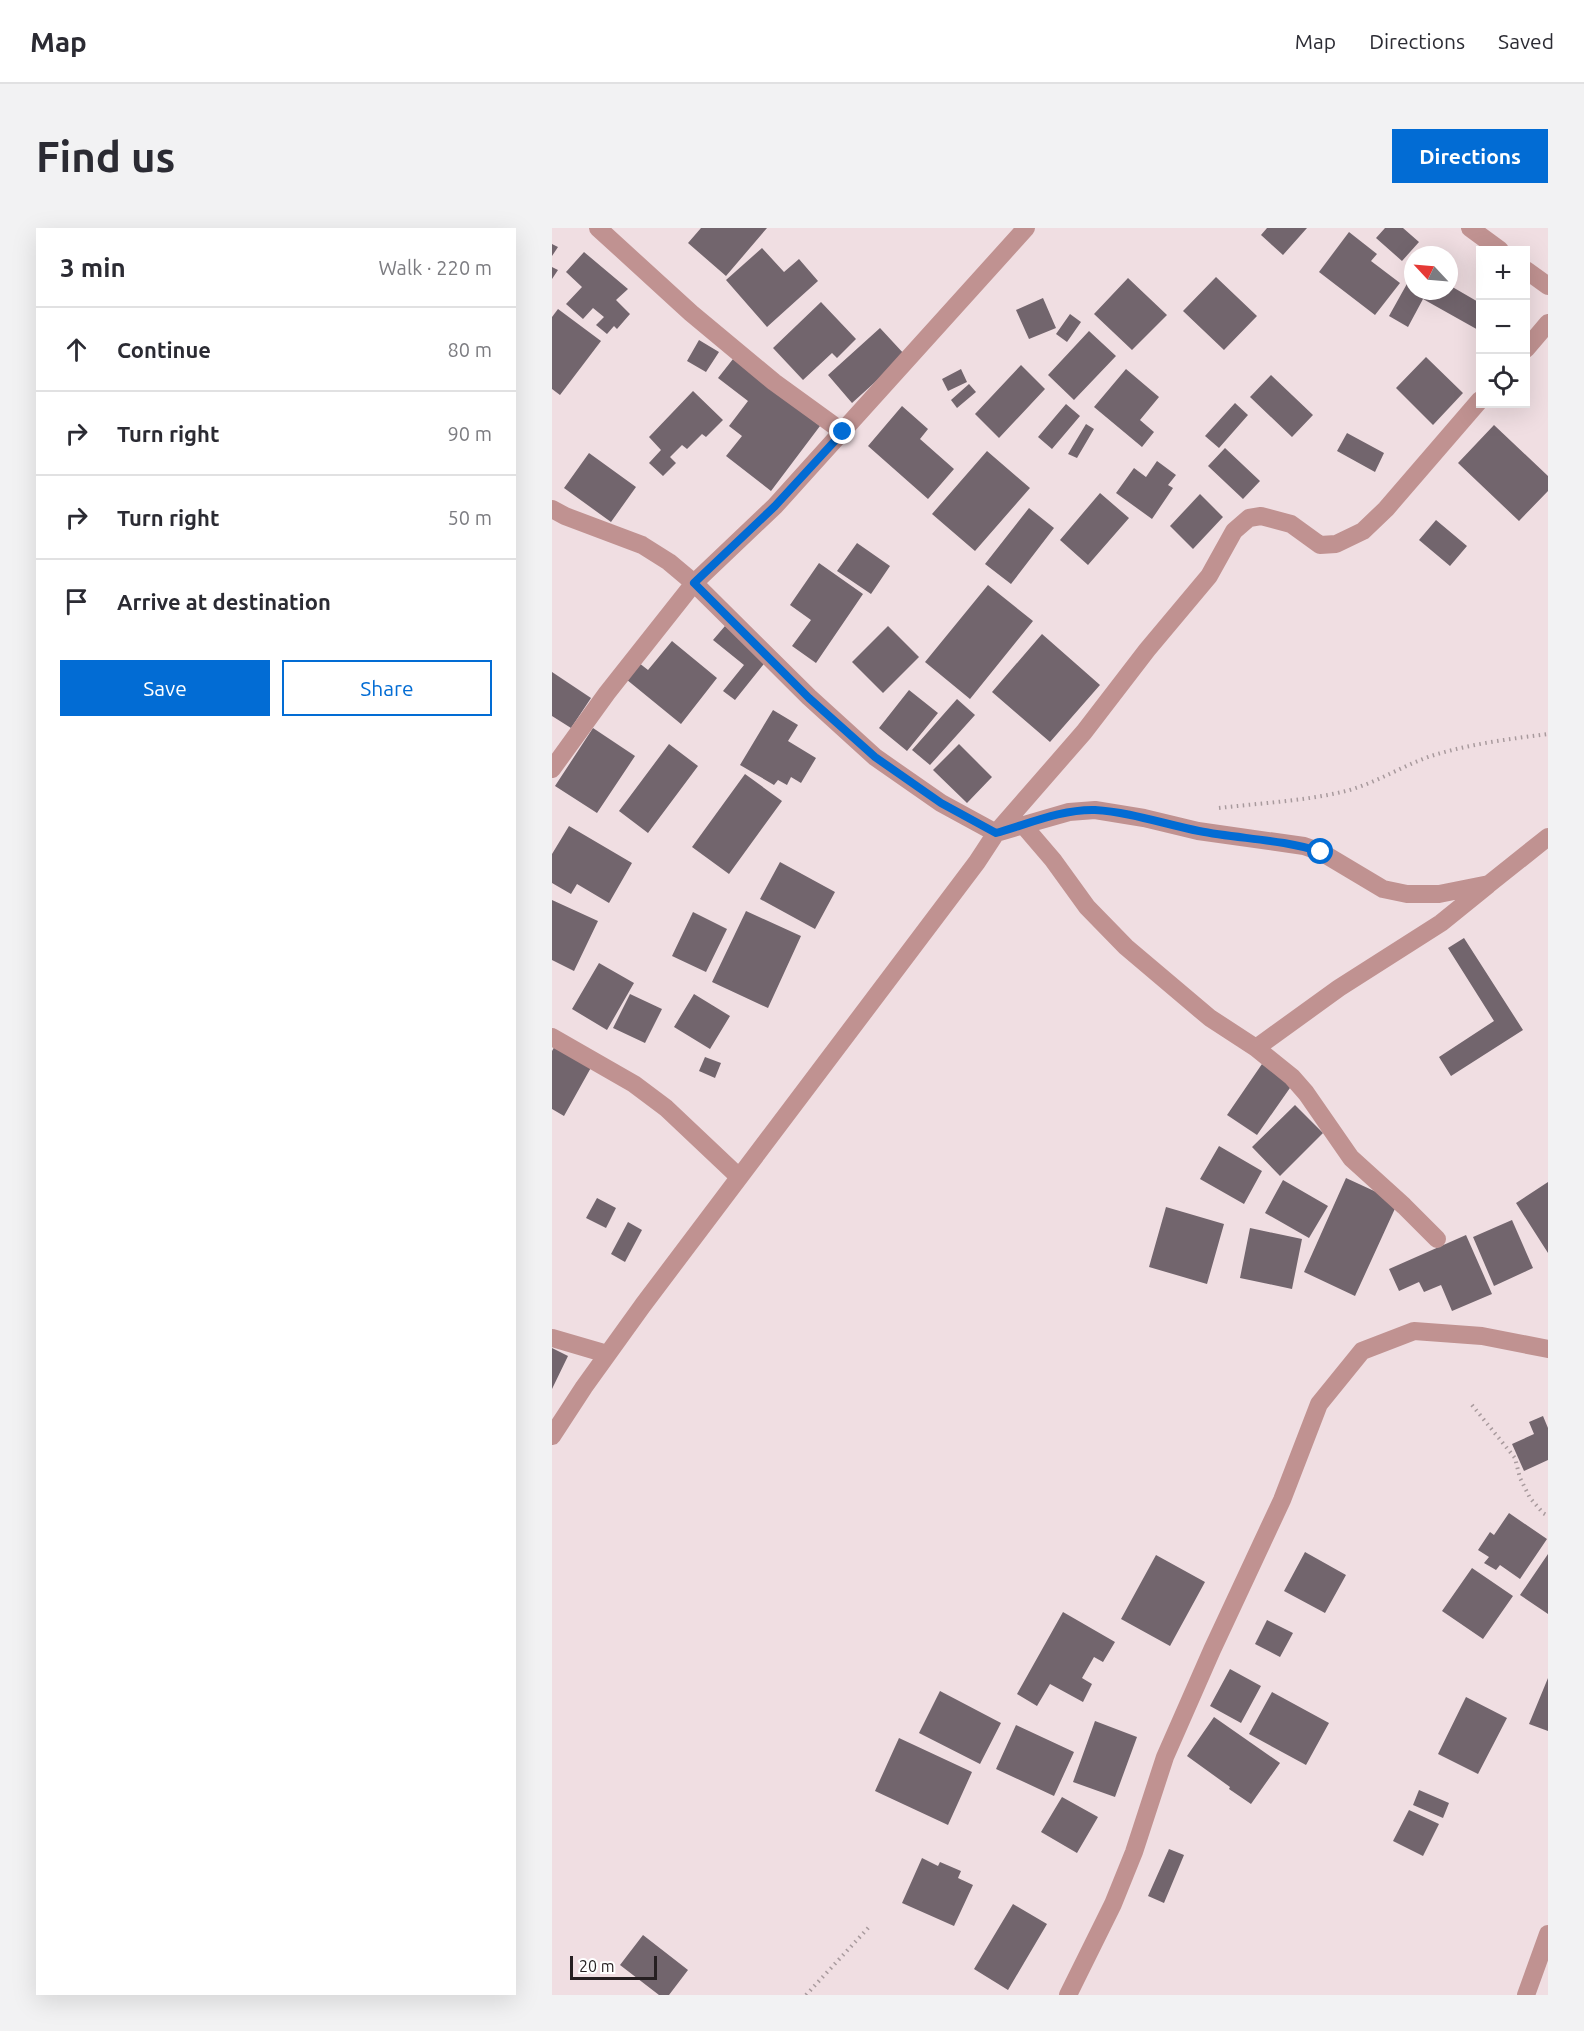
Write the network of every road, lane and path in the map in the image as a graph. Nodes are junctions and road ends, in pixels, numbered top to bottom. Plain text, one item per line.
1 (598, 228) edge
2 (1026, 228) edge
3 (1470, 228) edge
4 (1495, 246) edge
5 (1530, 273) edge
6 (1548, 286) edge
7 (1548, 323) edge
8 (1530, 344) edge
9 (1476, 405) edge
10 (843, 432) junction
11 (552, 509) edge
12 (694, 583) junction
13 (1548, 734) edge
14 (552, 768) edge
15 (1208, 809) dead end
16 (1023, 825) junction
17 (996, 833) junction
18 (1548, 837) edge
19 (1489, 884) junction
20 (552, 1037) edge
21 (1256, 1048) junction
22 (739, 1177) junction
23 (1437, 1239) dead end
24 (552, 1338) edge
25 (1548, 1349) edge
26 (607, 1354) junction
27 (1472, 1405) dead end
28 (552, 1436) edge
29 (1548, 1516) edge
30 (870, 1926) dead end
31 (1548, 1934) edge
32 (806, 1995) edge
33 (1068, 1995) edge
34 (1526, 1995) edge

1 - 10 street
2 - 10 street
3 - 4 street
5 - 6 street
7 - 8 street
9 - 17 street
10 - 12 street
11 - 12 street
12 - 14 street
12 - 17 street
13 - 15 path
16 - 17 street
16 - 19 street
16 - 21 street
17 - 22 street
18 - 19 street
19 - 21 street
20 - 22 street
21 - 23 street
22 - 26 street
24 - 26 street
25 - 33 street
26 - 28 street
27 - 29 path
30 - 32 path
31 - 34 street

